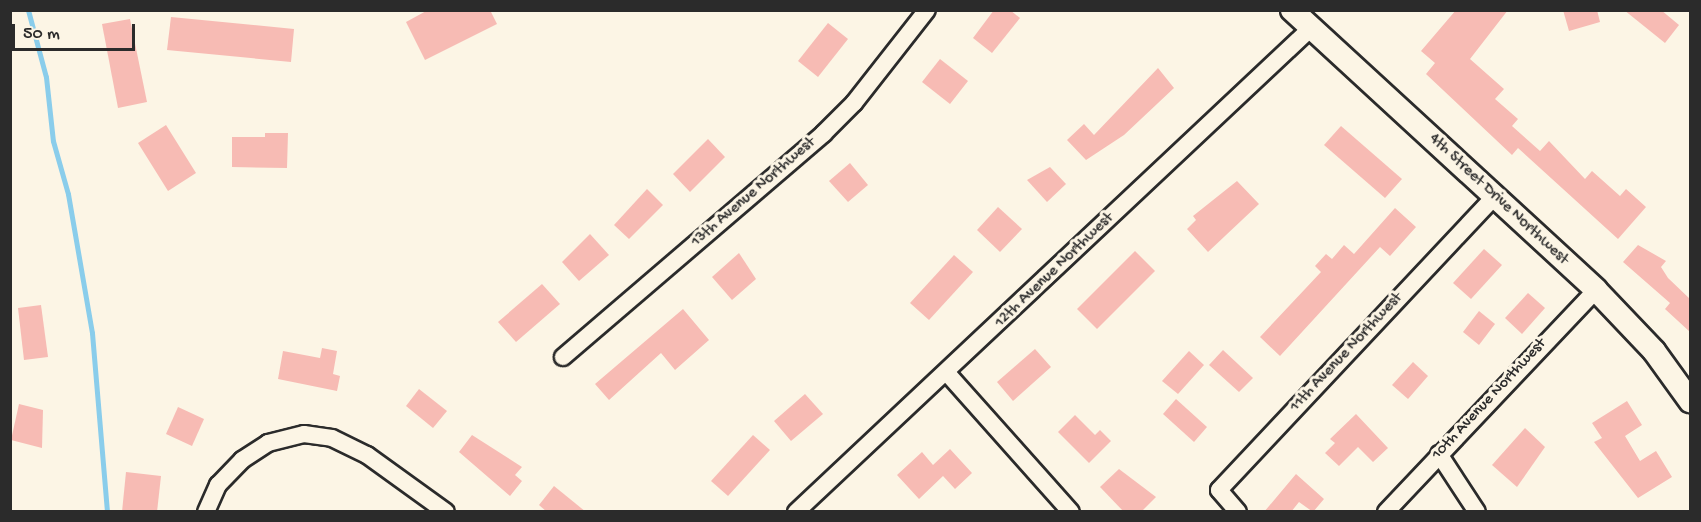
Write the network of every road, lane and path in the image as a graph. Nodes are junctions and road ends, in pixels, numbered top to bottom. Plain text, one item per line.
1 (927, 10) edge
2 (1292, 10) edge
3 (1311, 28) junction
4 (1495, 196) junction
5 (1596, 290) junction
6 (563, 357) dead end
7 (947, 373) junction
8 (1690, 401) edge
9 (1440, 454) junction
10 (206, 512) edge
11 (446, 512) edge
12 (796, 512) edge
13 (1071, 512) edge
14 (1238, 512) edge
15 (1386, 512) edge
16 (1477, 512) edge

1 - 6 street, 13th Avenue Northwest
2 - 3 main road, 4th Street Drive Northwest
3 - 4 main road, 4th Street Drive Northwest
3 - 7 street, 12th Avenue Northwest
4 - 5 main road, 4th Street Drive Northwest
4 - 14 street, 11th Avenue Northwest
5 - 8 main road, 4th Street Drive Northwest
5 - 9 street, 10th Avenue Northwest
7 - 12 street, 12th Avenue Northwest
7 - 13 street
9 - 15 street, 10th Avenue Northwest
9 - 16 street
10 - 11 street

